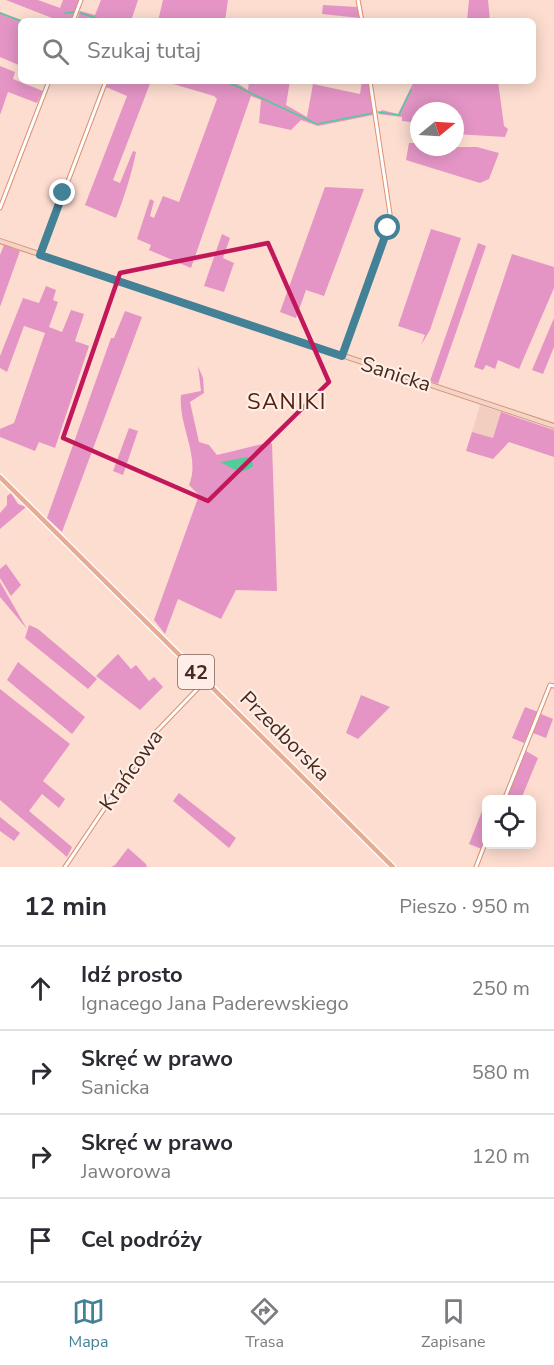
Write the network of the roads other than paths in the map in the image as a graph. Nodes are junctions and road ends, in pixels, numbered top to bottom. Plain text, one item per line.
1 (81, 0) edge
2 (357, 0) edge
3 (74, 18) edge
4 (361, 18) edge
5 (48, 84) edge
6 (105, 84) edge
7 (370, 84) edge
8 (0, 208) edge
9 (0, 241) edge
10 (40, 255) junction
11 (342, 356) junction
12 (554, 426) edge
13 (0, 477) edge
14 (205, 681) junction
15 (552, 686) edge
16 (506, 795) edge
17 (483, 849) edge
18 (64, 867) edge
19 (393, 867) edge
20 (476, 867) edge

1 - 3 street
2 - 4 street
5 - 8 street
6 - 10 street
7 - 11 street
9 - 10 street, Sanicka
10 - 11 street, Sanicka
11 - 12 street, Sanicka
13 - 14 main road, Przedborska / 42
14 - 18 street, Krańcowa
14 - 19 main road, Przedborska / 42
15 - 16 street
17 - 20 street

